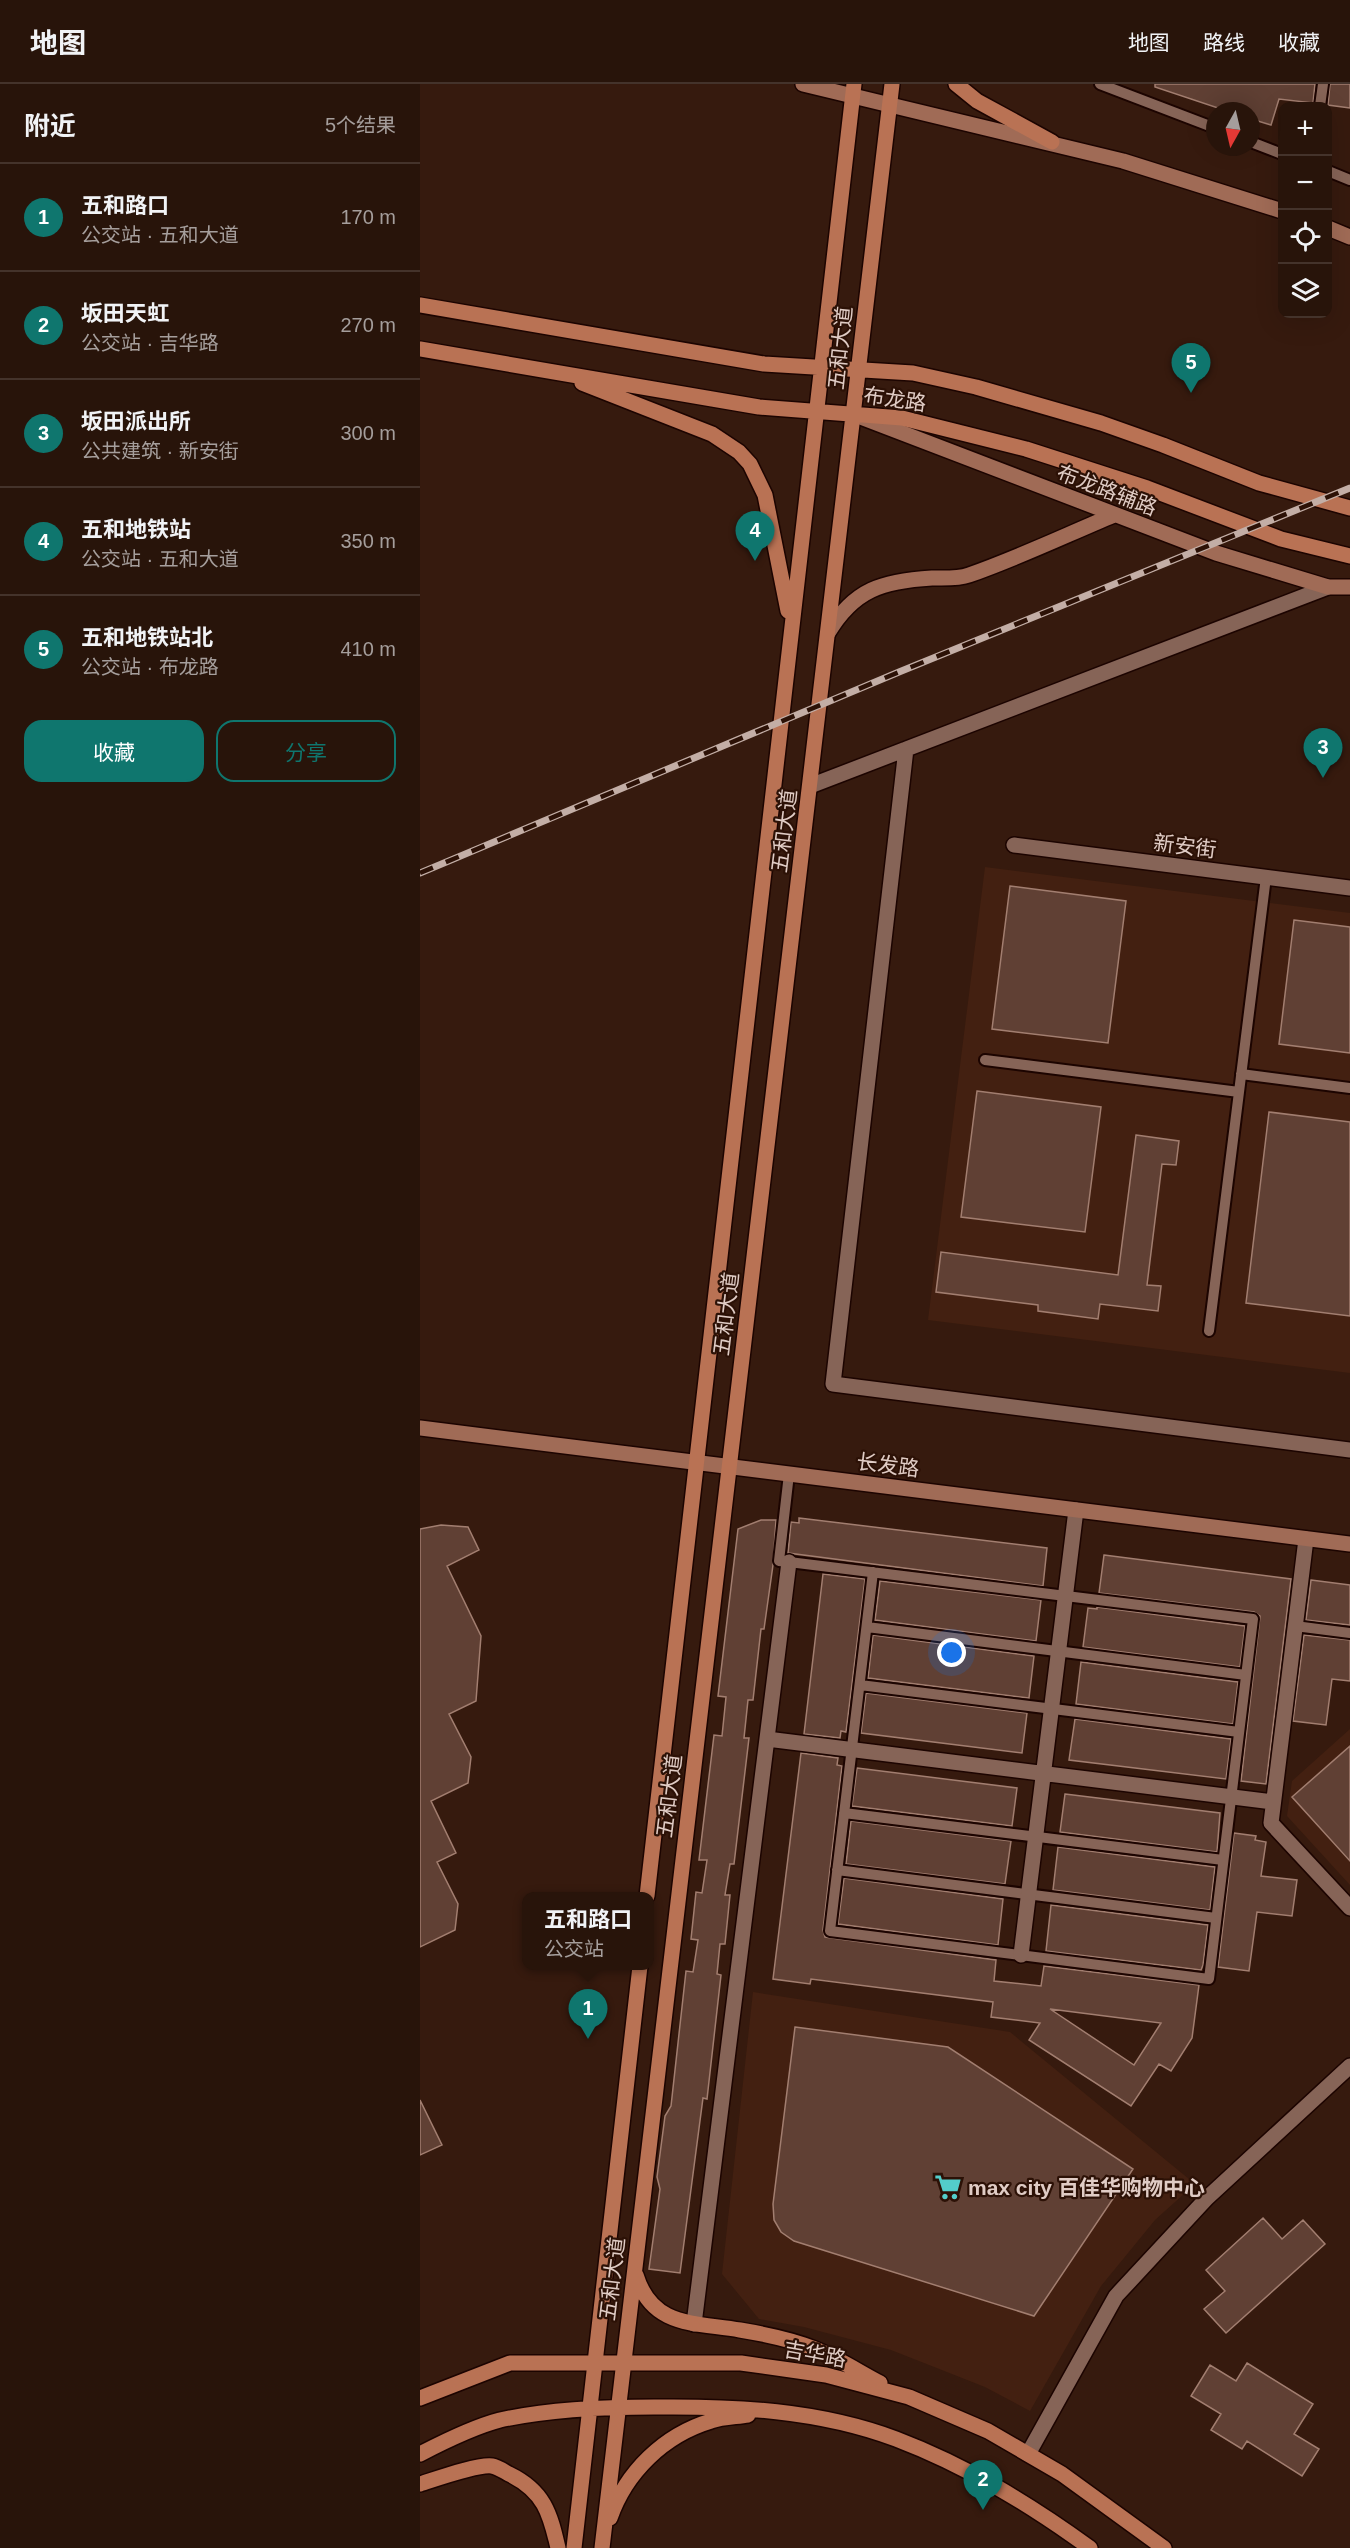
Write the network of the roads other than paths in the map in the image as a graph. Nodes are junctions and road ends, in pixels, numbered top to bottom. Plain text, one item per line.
1 (803, 84) edge
2 (891, 84) edge
3 (956, 84) edge
4 (1100, 84) edge
5 (1323, 84) edge
6 (853, 89) edge
7 (1321, 102) edge
8 (889, 103) junction
9 (1206, 125) edge
10 (1052, 142) junction
11 (1260, 145) edge
12 (1278, 152) edge
13 (1332, 173) edge
14 (1350, 180) edge
15 (1279, 210) edge
16 (1332, 230) edge
17 (1350, 237) edge
18 (420, 305) edge
19 (420, 349) edge
20 (820, 367) junction
21 (859, 370) junction
22 (551, 371) junction
23 (815, 412) junction
24 (854, 415) junction
25 (1350, 508) edge
26 (1114, 515) junction
27 (1350, 556) edge
28 (1328, 587) junction
29 (1350, 587) edge
30 (790, 627) junction
31 (828, 633) junction
32 (906, 749) junction
33 (810, 786) junction
34 (1014, 845) dead end
35 (1266, 877) junction
36 (1350, 888) edge
37 (985, 1060) dead end
38 (1241, 1074) junction
39 (1350, 1088) edge
40 (1239, 1092) junction
41 (1209, 1331) dead end
42 (420, 1428) edge
43 (1350, 1450) edge
44 (696, 1463) junction
45 (729, 1467) junction
46 (789, 1474) junction
47 (1076, 1510) junction
48 (1306, 1539) junction
49 (1350, 1544) edge
50 (789, 1562) junction
51 (873, 1572) junction
52 (1066, 1596) junction
53 (1295, 1626) junction
54 (867, 1627) junction
55 (1350, 1633) edge
56 (1059, 1651) junction
57 (1246, 1675) junction
58 (860, 1685) junction
59 (1051, 1709) junction
60 (1239, 1732) junction
61 (767, 1739) junction
62 (852, 1750) junction
63 (1043, 1773) junction
64 (1231, 1797) junction
65 (1273, 1802) junction
66 (844, 1813) junction
67 (1035, 1837) junction
68 (1223, 1860) junction
69 (837, 1870) junction
70 (647, 1892) edge
71 (1028, 1894) junction
72 (1350, 1908) edge
73 (1216, 1918) junction
74 (1021, 1955) junction
75 (639, 1970) edge
76 (1350, 2066) edge
77 (634, 2269) junction
78 (694, 2324) junction
79 (595, 2362) junction
80 (624, 2362) junction
81 (909, 2397) junction
82 (420, 2398) edge
83 (618, 2407) junction
84 (590, 2408) junction
85 (774, 2411) junction
86 (420, 2454) edge
87 (1028, 2454) junction
88 (420, 2484) edge
89 (602, 2544) edge
90 (558, 2548) edge
91 (574, 2548) edge
92 (1090, 2548) edge
93 (1164, 2548) edge

1 - 6 main road
2 - 8 main road, 五和大道
3 - 10 main road
4 - 9 lane
5 - 7 lane
6 - 8 main road
6 - 20 main road, 五和大道
8 - 10 main road
8 - 21 main road, 五和大道
10 - 15 main road
11 - 12 lane
13 - 14 lane
16 - 17 main road
18 - 20 main road, 布龙路
19 - 22 main road, 布龙路
20 - 21 main road, 布龙路
20 - 23 main road, 五和大道
21 - 24 main road, 五和大道
21 - 25 main road, 布龙路
22 - 23 main road, 布龙路
22 - 30 main road
23 - 24 main road, 布龙路
23 - 30 main road, 五和大道
24 - 26 main road, 布龙路辅路
24 - 27 main road, 布龙路
24 - 31 main road, 五和大道
26 - 28 main road, 布龙路辅路
26 - 31 main road
28 - 29 main road, 布龙路辅路
28 - 32 street
30 - 44 main road, 五和大道
31 - 33 main road, 五和大道
32 - 33 street
32 - 43 street
33 - 45 main road, 五和大道
34 - 35 street, 新安街
35 - 36 street, 新安街
35 - 38 lane
37 - 40 lane
38 - 39 lane
38 - 40 lane
40 - 41 lane
42 - 44 main road, 长发路
44 - 45 main road, 长发路
44 - 70 main road, 五和大道
45 - 46 main road, 长发路
45 - 77 main road, 五和大道
46 - 47 main road, 长发路
46 - 50 lane
47 - 48 main road, 长发路
47 - 52 street
48 - 49 main road, 长发路
48 - 53 street
50 - 51 lane
50 - 61 street
51 - 52 lane
51 - 54 lane
52 - 56 street
52 - 57 lane
53 - 55 lane
53 - 65 street
54 - 56 lane
54 - 58 lane
56 - 57 lane
56 - 59 street
57 - 60 lane
58 - 59 lane
58 - 62 lane
59 - 60 lane
59 - 63 street
60 - 64 lane
61 - 62 street
61 - 78 street
62 - 63 street
62 - 66 lane
63 - 64 street
63 - 67 street
64 - 65 street
64 - 68 lane
65 - 72 street
66 - 67 lane
66 - 69 lane
67 - 68 lane
67 - 71 street
68 - 73 lane
69 - 71 lane
69 - 74 lane
71 - 73 lane
71 - 74 street
73 - 74 lane
75 - 79 main road, 五和大道
76 - 87 street
77 - 78 main road
77 - 80 main road, 五和大道
78 - 81 main road
79 - 80 main road, 吉华路
79 - 82 main road, 吉华路
79 - 84 main road, 五和大道
80 - 81 main road, 吉华路
80 - 83 main road, 五和大道
81 - 87 main road, 吉华路
83 - 84 main road
83 - 85 main road
83 - 89 main road, 五和大道
84 - 86 main road
84 - 91 main road, 五和大道
85 - 89 main road
85 - 92 main road
87 - 93 main road, 吉华路
88 - 90 main road

